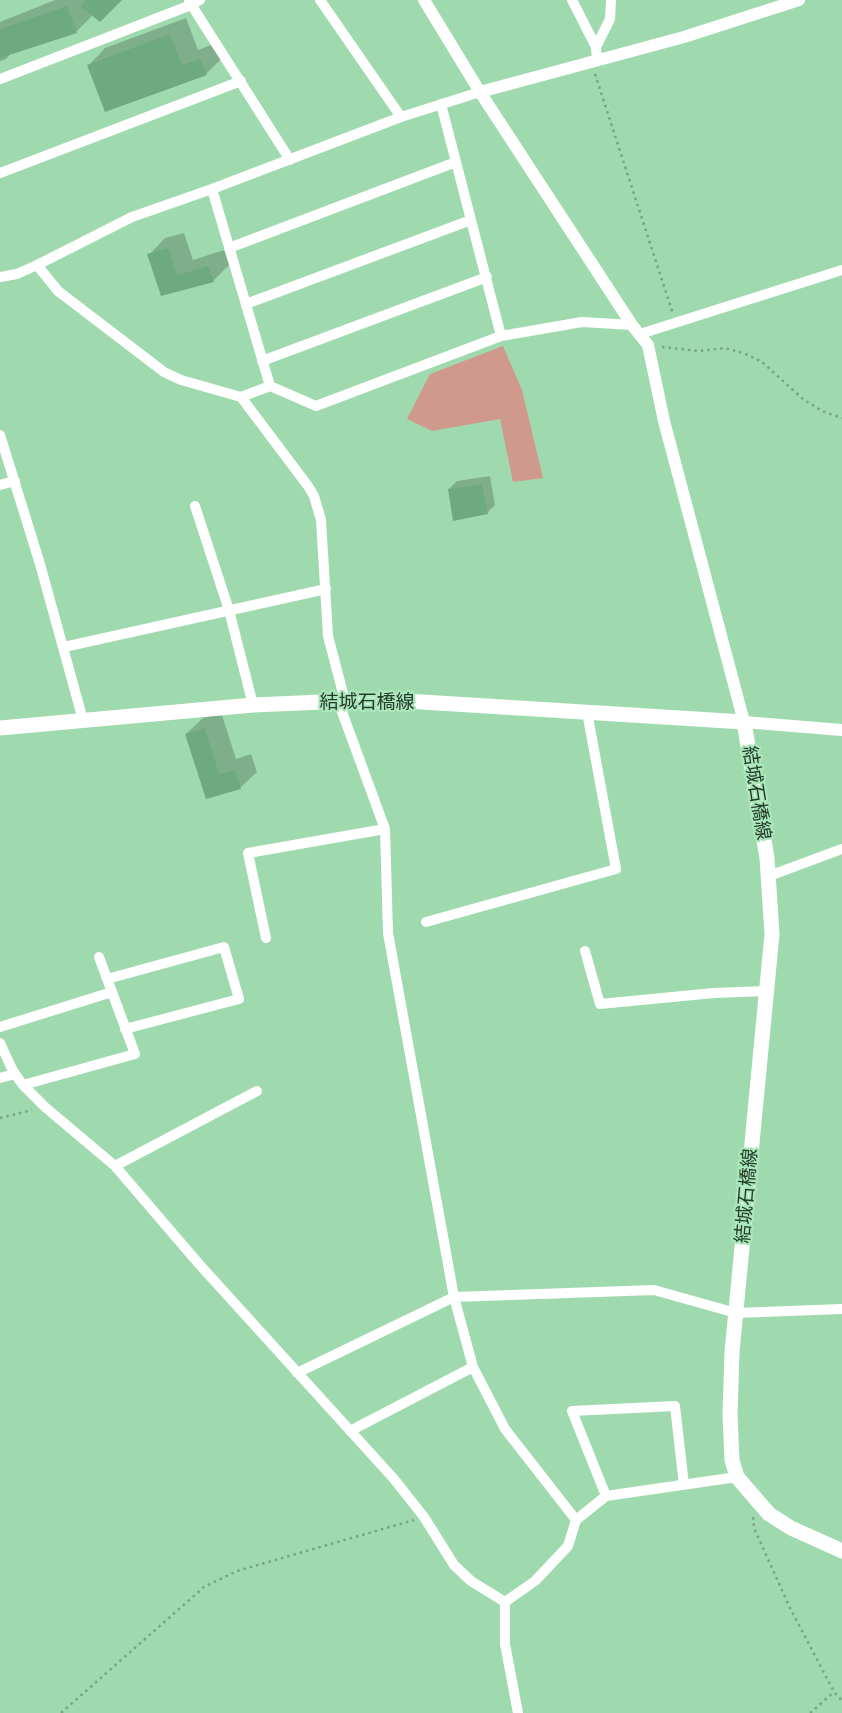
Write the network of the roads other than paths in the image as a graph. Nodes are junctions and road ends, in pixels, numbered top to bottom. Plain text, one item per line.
1 (320, 0) edge
2 (424, 0) edge
3 (572, 0) edge
4 (611, 0) edge
5 (798, 0) edge
6 (193, 2) edge
7 (596, 47) junction
8 (594, 62) junction
9 (0, 79) edge
10 (241, 80) junction
11 (480, 92) junction
12 (441, 104) junction
13 (401, 117) junction
14 (290, 160) junction
15 (456, 162) junction
16 (0, 173) edge
17 (212, 189) junction
18 (471, 220) junction
19 (229, 248) junction
20 (37, 265) junction
21 (842, 270) edge
22 (0, 276) edge
23 (487, 277) junction
24 (246, 304) junction
25 (636, 330) junction
26 (501, 336) junction
27 (262, 361) junction
28 (270, 386) junction
29 (242, 397) junction
30 (0, 435) edge
31 (15, 481) junction
32 (0, 485) edge
33 (195, 506) dead end
34 (326, 589) junction
35 (229, 610) junction
36 (64, 647) junction
37 (342, 701) junction
38 (253, 705) junction
39 (587, 712) junction
40 (83, 720) junction
41 (744, 722) junction
42 (0, 728) edge
43 (842, 730) edge
44 (385, 829) junction
45 (842, 849) edge
46 (768, 876) junction
47 (426, 922) dead end
48 (266, 938) dead end
49 (585, 951) dead end
50 (99, 957) dead end
51 (107, 979) junction
52 (767, 991) junction
53 (112, 992) junction
54 (0, 1027) edge
55 (125, 1029) junction
56 (1, 1048) edge
57 (15, 1074) junction
58 (0, 1078) edge
59 (23, 1085) junction
60 (258, 1091) dead end
61 (115, 1166) junction
62 (454, 1296) junction
63 (842, 1310) edge
64 (736, 1313) junction
65 (473, 1367) junction
66 (297, 1373) junction
67 (350, 1431) junction
68 (737, 1477) junction
69 (684, 1485) junction
70 (606, 1496) junction
71 (576, 1520) junction
72 (842, 1551) edge
73 (505, 1602) junction
74 (518, 1713) edge

1 - 13 street
2 - 11 street
3 - 7 street
4 - 7 street
5 - 8 street
6 - 9 street
6 - 10 street
7 - 8 street
8 - 11 street
10 - 14 street
10 - 16 street
11 - 12 street
11 - 25 street
12 - 13 street
12 - 15 street
13 - 14 street
14 - 17 street
15 - 18 street
15 - 19 street
17 - 19 street
17 - 20 street
18 - 23 street
18 - 24 street
19 - 24 street
20 - 22 street
20 - 29 street
21 - 25 street
23 - 26 street
23 - 27 street
24 - 27 street
25 - 26 street
25 - 41 street
26 - 28 street
27 - 28 street
28 - 29 street
29 - 34 street
30 - 31 street
31 - 32 street
31 - 36 street
33 - 35 street
34 - 35 street
34 - 37 street
35 - 36 street
35 - 38 street
36 - 40 street
37 - 38 main road, 結城石橋線
37 - 39 main road, 結城石橋線
37 - 44 street
38 - 40 main road, 結城石橋線
39 - 41 main road, 結城石橋線
39 - 47 street
40 - 42 main road, 結城石橋線
41 - 43 street
41 - 46 main road, 結城石橋線
44 - 48 street
44 - 62 street
45 - 46 street
46 - 52 main road, 結城石橋線
49 - 52 street
50 - 51 street
51 - 53 street
51 - 55 street
52 - 64 main road, 結城石橋線
53 - 54 street
53 - 55 street
55 - 59 street
56 - 57 street
57 - 58 street
57 - 59 street
59 - 61 street
60 - 61 street
61 - 66 street
62 - 64 street
62 - 65 street
62 - 66 street
63 - 64 street
64 - 68 main road, 結城石橋線
65 - 67 street
65 - 71 street
66 - 67 street
67 - 73 street
68 - 69 street
68 - 72 main road, 結城石橋線
69 - 70 street
69 - 70 street
70 - 71 street
71 - 73 street
73 - 74 street

